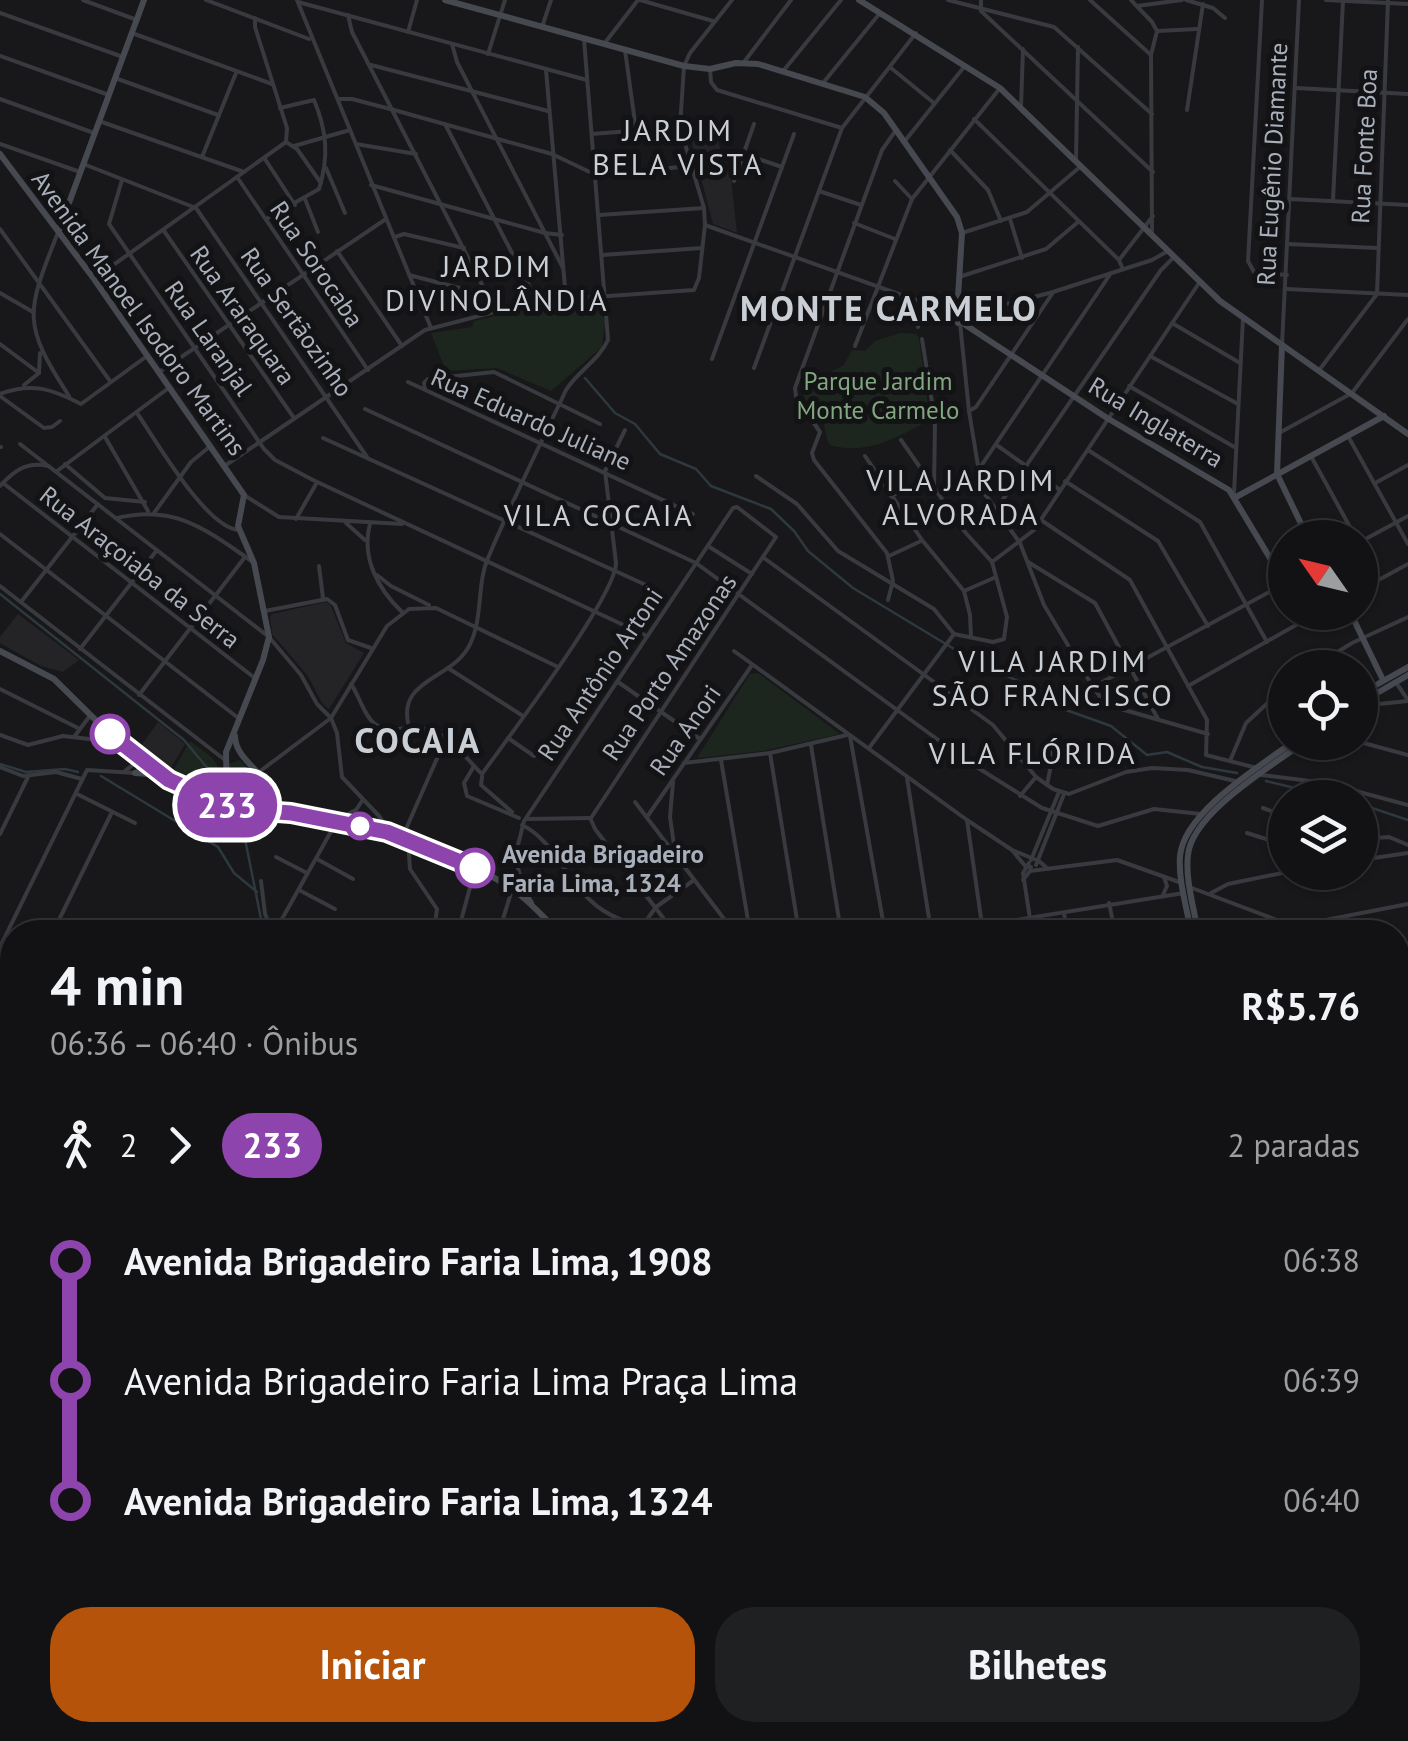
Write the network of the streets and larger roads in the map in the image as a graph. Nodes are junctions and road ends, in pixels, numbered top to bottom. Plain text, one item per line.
1 (82, 0) edge
2 (144, 0) edge
3 (206, 0) edge
4 (232, 0) edge
5 (417, 0) edge
6 (445, 0) edge
7 (505, 0) edge
8 (550, 0) edge
9 (639, 0) edge
10 (732, 0) edge
11 (791, 0) edge
12 (841, 0) edge
13 (860, 0) edge
14 (948, 0) edge
15 (980, 0) edge
16 (1090, 0) edge
17 (1131, 0) edge
18 (1184, 0) edge
19 (1262, 0) edge
20 (1299, 0) edge
21 (1326, 0) edge
22 (297, 1) edge
23 (459, 2) edge
24 (1343, 2) edge
25 (1388, 2) edge
26 (1203, 4) junction
27 (1408, 4) edge
28 (1138, 6) junction
29 (229, 8) junction
30 (981, 10) junction
31 (881, 12) junction
32 (0, 13) edge
33 (348, 15) junction
34 (499, 15) junction
35 (255, 18) junction
36 (1225, 18) dead end
37 (137, 20) junction
38 (714, 21) junction
39 (542, 27) junction
40 (282, 28) junction
41 (1197, 29) junction
42 (1157, 31) junction
43 (309, 32) junction
44 (408, 32) junction
45 (132, 33) junction
46 (916, 34) junction
47 (584, 39) junction
48 (312, 40) junction
49 (452, 44) junction
50 (604, 44) junction
51 (1078, 46) junction
52 (463, 47) junction
53 (1022, 48) junction
54 (626, 50) junction
55 (488, 54) junction
56 (1151, 55) junction
57 (0, 56) edge
58 (123, 58) junction
59 (744, 62) junction
60 (371, 65) junction
61 (966, 65) junction
62 (459, 66) junction
63 (684, 66) junction
64 (890, 67) junction
65 (710, 69) junction
66 (546, 70) junction
67 (237, 71) junction
68 (782, 72) junction
69 (115, 78) junction
70 (587, 80) junction
71 (272, 84) junction
72 (823, 84) junction
73 (1000, 88) junction
74 (1296, 88) junction
75 (472, 90) junction
76 (1339, 91) junction
77 (1384, 93) junction
78 (1408, 94) edge
79 (108, 95) junction
80 (864, 97) junction
81 (0, 99) edge
82 (338, 99) junction
83 (1079, 102) junction
84 (934, 103) junction
85 (1020, 107) junction
86 (280, 108) junction
87 (394, 110) junction
88 (1187, 110) dead end
89 (548, 111) junction
90 (218, 114) junction
91 (1152, 114) junction
92 (974, 119) junction
93 (99, 121) junction
94 (445, 124) junction
95 (754, 124) dead end
96 (680, 128) junction
97 (842, 128) junction
98 (463, 129) junction
99 (350, 130) junction
100 (636, 130) junction
101 (896, 130) junction
102 (94, 133) junction
103 (592, 134) junction
104 (794, 134) dead end
105 (496, 138) junction
106 (326, 139) junction
107 (286, 142) junction
108 (904, 142) junction
109 (454, 143) junction
110 (355, 144) junction
111 (294, 146) junction
112 (2, 149) edge
113 (950, 150) junction
114 (416, 154) junction
115 (552, 154) junction
116 (743, 154) junction
117 (202, 157) junction
118 (264, 158) junction
119 (1079, 163) junction
120 (324, 164) junction
121 (691, 166) junction
122 (782, 167) junction
123 (82, 168) junction
124 (244, 172) junction
125 (1153, 172) junction
126 (596, 175) junction
127 (928, 175) junction
128 (237, 177) junction
129 (122, 180) junction
130 (734, 181) dead end
131 (895, 181) dead end
132 (321, 183) junction
133 (371, 185) junction
134 (819, 191) junction
135 (1050, 193) junction
136 (912, 199) junction
137 (1290, 199) junction
138 (305, 200) junction
139 (1333, 200) junction
140 (440, 202) junction
141 (1378, 202) junction
142 (1408, 204) edge
143 (295, 205) junction
144 (861, 205) junction
145 (196, 208) junction
146 (704, 208) junction
147 (345, 213) dead end
148 (64, 215) junction
149 (599, 215) junction
150 (1153, 215) junction
151 (48, 217) junction
152 (386, 218) junction
153 (1010, 218) junction
154 (266, 219) junction
155 (493, 219) junction
156 (1001, 221) junction
157 (1078, 222) junction
158 (854, 224) junction
159 (705, 225) junction
160 (1143, 226) junction
161 (0, 229) edge
162 (59, 231) junction
163 (164, 231) junction
164 (318, 232) dead end
165 (962, 233) junction
166 (545, 234) junction
167 (562, 235) junction
168 (1152, 236) junction
169 (394, 237) junction
170 (895, 239) junction
171 (754, 243) junction
172 (1288, 244) junction
173 (464, 248) junction
174 (702, 248) junction
175 (1377, 248) junction
176 (337, 251) junction
177 (130, 254) junction
178 (1171, 254) junction
179 (602, 255) junction
180 (794, 258) junction
181 (1022, 258) junction
182 (1120, 260) junction
183 (1155, 261) junction
184 (563, 268) junction
185 (1122, 268) junction
186 (1161, 270) junction
187 (834, 273) junction
188 (1110, 273) junction
189 (303, 274) junction
190 (408, 274) junction
191 (960, 276) junction
192 (1287, 276) junction
193 (94, 279) junction
194 (40, 280) junction
195 (1200, 282) junction
196 (877, 288) junction
197 (1287, 289) junction
198 (1053, 292) junction
199 (0, 293) edge
200 (1376, 294) junction
201 (488, 295) junction
202 (1408, 295) edge
203 (606, 298) junction
204 (566, 300) junction
205 (537, 301) junction
206 (263, 302) junction
207 (922, 305) junction
208 (495, 310) junction
209 (33, 312) junction
210 (960, 316) junction
211 (1243, 318) junction
212 (1408, 320) edge
213 (1172, 323) junction
214 (228, 326) junction
215 (918, 327) dead end
216 (431, 328) junction
217 (1283, 329) junction
218 (922, 340) dead end
219 (1274, 340) junction
220 (0, 344) edge
221 (195, 346) junction
222 (402, 346) junction
223 (855, 346) dead end
224 (1282, 346) junction
225 (39, 347) junction
226 (1011, 355) junction
227 (147, 356) junction
228 (1150, 356) junction
229 (712, 359) dead end
230 (1240, 363) junction
231 (754, 368) dead end
232 (1320, 369) junction
233 (368, 370) junction
234 (159, 372) junction
235 (39, 373) junction
236 (1043, 376) junction
237 (110, 380) junction
238 (408, 382) dead end
239 (1129, 386) junction
240 (19, 387) junction
241 (170, 388) junction
242 (424, 389) junction
243 (1352, 393) junction
244 (0, 395) edge
245 (69, 396) junction
246 (327, 396) junction
247 (1075, 396) junction
248 (560, 403) junction
249 (1238, 404) junction
250 (365, 409) dead end
251 (969, 411) junction
252 (137, 414) junction
253 (1384, 416) junction
254 (294, 418) junction
255 (1108, 418) junction
256 (60, 420) dead end
257 (600, 424) dead end
258 (625, 430) dead end
259 (1279, 433) junction
260 (1408, 434) edge
261 (1348, 436) junction
262 (105, 437) junction
263 (322, 438) dead end
264 (901, 440) dead end
265 (259, 442) junction
266 (542, 442) junction
267 (20, 444) dead end
268 (996, 445) junction
269 (210, 446) junction
270 (1236, 448) junction
271 (1087, 449) junction
272 (866, 456) dead end
273 (1311, 456) junction
274 (367, 457) junction
275 (65, 464) junction
276 (1408, 465) edge
277 (224, 466) junction
278 (1026, 466) junction
279 (54, 469) junction
280 (605, 471) junction
281 (977, 472) junction
282 (1277, 474) junction
283 (756, 476) dead end
284 (182, 478) junction
285 (308, 478) junction
286 (928, 480) junction
287 (1066, 481) junction
288 (525, 482) junction
289 (318, 483) junction
290 (1375, 483) junction
291 (1, 484) edge
292 (934, 489) junction
293 (1060, 490) junction
294 (308, 494) junction
295 (244, 495) junction
296 (892, 496) junction
297 (1235, 496) junction
298 (144, 502) junction
299 (98, 504) junction
300 (995, 511) junction
301 (151, 513) junction
302 (692, 514) dead end
303 (1408, 516) edge
304 (116, 518) junction
305 (296, 519) junction
306 (507, 520) junction
307 (1040, 520) junction
308 (1299, 520) edge
309 (1347, 520) edge
310 (346, 522) junction
311 (612, 522) junction
312 (370, 523) junction
313 (1396, 523) junction
314 (407, 524) junction
315 (240, 530) junction
316 (1378, 531) edge
317 (0, 534) edge
318 (776, 537) joint
319 (72, 538) junction
320 (366, 540) junction
321 (922, 540) junction
322 (1020, 543) junction
323 (1408, 544) edge
324 (708, 546) junction
325 (157, 550) junction
326 (1268, 555) edge
327 (889, 556) junction
328 (245, 557) junction
329 (763, 557) junction
330 (487, 561) junction
331 (992, 562) junction
332 (1028, 562) junction
333 (254, 563) junction
334 (696, 563) junction
335 (1408, 564) edge
336 (318, 566) dead end
337 (46, 570) junction
338 (374, 571) junction
339 (616, 572) junction
340 (752, 574) junction
341 (998, 576) junction
342 (1378, 580) edge
343 (892, 581) junction
344 (130, 584) junction
345 (646, 585) dead end
346 (0, 586) edge
347 (964, 592) junction
348 (1268, 593) edge
349 (739, 594) junction
350 (216, 596) junction
351 (324, 598) junction
352 (888, 600) dead end
353 (20, 602) junction
354 (1247, 605) junction
355 (436, 608) junction
356 (265, 611) junction
357 (596, 611) junction
358 (402, 612) junction
359 (106, 616) junction
360 (1408, 617) edge
361 (1208, 626) junction
362 (476, 628) junction
363 (190, 629) junction
364 (1287, 630) edge
365 (1360, 630) edge
366 (954, 634) junction
367 (648, 636) junction
368 (269, 637) junction
369 (972, 637) junction
370 (1364, 638) junction
371 (1266, 642) junction
372 (1167, 647) junction
373 (80, 649) junction
374 (373, 649) junction
375 (0, 650) edge
376 (1343, 650) edge
377 (734, 651) dead end
378 (164, 663) junction
379 (752, 664) junction
380 (558, 666) junction
381 (1130, 667) junction
382 (1408, 667) edge
383 (448, 668) junction
384 (923, 674) junction
385 (256, 679) junction
386 (1383, 680) junction
387 (1400, 680) edge
388 (617, 681) junction
389 (1378, 683) edge
390 (351, 684) junction
391 (1188, 686) junction
392 (1093, 687) junction
393 (0, 689) edge
394 (1378, 693) edge
395 (138, 694) junction
396 (1408, 700) edge
397 (1378, 702) edge
398 (1268, 703) edge
399 (896, 708) junction
400 (662, 710) junction
401 (92, 716) junction
402 (523, 716) junction
403 (331, 718) junction
404 (1158, 719) junction
405 (241, 720) junction
406 (409, 727) junction
407 (78, 728) junction
408 (109, 734) junction
409 (1208, 734) junction
410 (0, 735) edge
411 (235, 735) junction
412 (850, 735) junction
413 (74, 737) junction
414 (446, 738) junction
415 (508, 738) junction
416 (700, 739) junction
417 (98, 740) junction
418 (1049, 740) dead end
419 (117, 741) junction
420 (811, 745) junction
421 (1378, 747) edge
422 (869, 748) junction
423 (770, 753) junction
424 (1408, 755) edge
425 (242, 756) junction
426 (534, 756) dead end
427 (721, 760) junction
428 (1272, 760) edge
429 (1230, 761) junction
430 (1279, 761) joint
431 (142, 762) junction
432 (224, 762) junction
433 (684, 762) junction
434 (474, 766) junction
435 (0, 767) edge
436 (125, 771) junction
437 (1259, 771) junction
438 (259, 772) junction
439 (135, 773) junction
440 (482, 774) junction
441 (28, 776) junction
442 (162, 776) junction
443 (1283, 776) junction
444 (674, 777) junction
445 (1036, 777) junction
446 (907, 778) junction
447 (82, 779) junction
448 (225, 782) junction
449 (1239, 782) junction
450 (1047, 785) junction
451 (75, 793) junction
452 (1062, 793) junction
453 (200, 795) junction
454 (274, 796) junction
455 (1020, 796) junction
456 (362, 800) junction
457 (634, 802) dead end
458 (227, 805) junction
459 (1408, 805) edge
460 (1262, 808) dead end
461 (1268, 810) edge
462 (112, 812) junction
463 (272, 813) junction
464 (296, 814) junction
465 (1054, 814) junction
466 (1202, 814) junction
467 (306, 816) junction
468 (646, 817) junction
469 (591, 818) junction
470 (538, 820) junction
471 (967, 820) junction
472 (523, 821) junction
473 (340, 822) junction
474 (135, 823) dead end
475 (979, 828) junction
476 (1247, 832) dead end
477 (389, 833) junction
478 (0, 834) edge
479 (536, 834) junction
480 (967, 837) junction
481 (1378, 838) edge
482 (405, 839) junction
483 (1268, 839) edge
484 (1408, 845) edge
485 (1012, 850) junction
486 (1408, 853) edge
487 (276, 856) dead end
488 (676, 857) junction
489 (1378, 857) edge
490 (317, 859) junction
491 (1032, 863) junction
492 (475, 868) junction
493 (1048, 869) junction
494 (518, 870) junction
495 (309, 874) junction
496 (1164, 876) junction
497 (1268, 876) edge
498 (353, 879) dead end
499 (694, 880) junction
500 (1024, 880) junction
501 (261, 881) dead end
502 (1228, 884) junction
503 (512, 886) junction
504 (1220, 886) junction
505 (1192, 889) junction
506 (299, 890) junction
507 (522, 893) junction
508 (1209, 894) junction
509 (1163, 895) junction
510 (1226, 901) junction
511 (1110, 903) junction
512 (1408, 904) edge
513 (656, 908) junction
514 (335, 909) dead end
515 (1064, 911) junction
516 (1029, 917) junction
517 (1332, 918) junction
518 (282, 919) edge
519 (13, 920) edge
520 (59, 920) edge
521 (267, 920) edge
522 (436, 920) edge
523 (461, 920) edge
524 (502, 920) edge
525 (547, 920) edge
526 (621, 920) edge
527 (647, 920) edge
528 (665, 920) edge
529 (725, 920) edge
530 (748, 920) edge
531 (797, 920) edge
532 (839, 920) edge
533 (883, 920) edge
534 (932, 920) edge
535 (981, 920) edge
536 (1011, 920) edge
537 (1030, 920) edge
538 (1065, 920) edge
539 (1113, 920) edge
540 (1195, 920) edge
541 (1276, 920) edge
542 (1324, 920) edge
543 (1327, 920) edge

1 - 37 street
2 - 37 street
3 - 29 street
4 - 29 street
5 - 44 street
6 - 23 street
7 - 34 street
8 - 39 street
9 - 38 street
9 - 50 street
10 - 38 street
11 - 59 street
12 - 68 street
13 - 31 street
14 - 30 street
15 - 30 street
16 - 56 street
17 - 28 street
18 - 26 street
18 - 28 street
19 - 192 street
20 - 74 street, Rua Eugênio Diamante
21 - 24 street
22 - 33 street
22 - 43 street
23 - 34 street
24 - 25 street
24 - 76 street
25 - 27 street
25 - 77 street, Rua Fonte Boa
26 - 36 street
26 - 41 street
28 - 42 street
29 - 35 street
30 - 51 street
30 - 53 street
31 - 46 street
31 - 72 street
32 - 58 street
33 - 44 street
33 - 60 street
34 - 39 street
34 - 55 street
35 - 40 street
35 - 71 street
37 - 45 street
38 - 63 street
39 - 47 street
40 - 43 street
40 - 48 street
41 - 42 street
41 - 88 street
42 - 56 street
43 - 48 street
44 - 49 street
45 - 58 street
45 - 67 street
46 - 61 street
46 - 64 street
47 - 50 street
47 - 70 street
48 - 82 street
49 - 52 street
49 - 62 street
50 - 54 street
51 - 83 street
51 - 91 street
52 - 55 street
52 - 62 street
53 - 83 street
53 - 85 street
54 - 63 street
54 - 100 street
55 - 66 street
56 - 91 street
57 - 79 street
58 - 69 street
59 - 65 street
59 - 68 street
60 - 75 street
60 - 87 street
61 - 73 street
61 - 84 street
62 - 75 street
63 - 65 street
63 - 96 street
64 - 80 street
64 - 84 street
65 - 97 street
66 - 70 street
66 - 89 street
67 - 71 street
67 - 90 street
68 - 72 street
69 - 79 street
69 - 90 street
70 - 103 street
71 - 86 street
72 - 80 street
73 - 85 street
73 - 92 street
74 - 76 street
74 - 137 street, Rua Eugênio Diamante
75 - 89 street
75 - 105 street
76 - 77 street
76 - 139 street
77 - 78 street
77 - 141 street, Rua Fonte Boa
79 - 93 street
80 - 97 street
80 - 101 street
81 - 102 street
82 - 87 street
82 - 99 street
83 - 119 street
83 - 125 street
84 - 108 street
85 - 119 street
86 - 106 street
86 - 107 street
87 - 94 street
87 - 114 street
89 - 115 street
90 - 117 street
91 - 125 street
92 - 113 street
92 - 135 street
93 - 102 street
93 - 117 street
94 - 98 street
94 - 109 street
95 - 116 street
96 - 100 street
96 - 121 street
97 - 134 street
98 - 105 street
98 - 109 street
99 - 106 street
99 - 110 street
100 - 103 street
101 - 108 street
101 - 144 street
102 - 123 street
103 - 126 street
104 - 122 street
105 - 115 street
105 - 166 street
106 - 111 street
106 - 120 street
107 - 111 street
107 - 118 street
108 - 127 street
109 - 155 street
110 - 114 street
110 - 133 street
111 - 132 street
112 - 123 street
112 - 151 street, Avenida Manoel Isodoro Martins
113 - 127 street
113 - 156 street
114 - 140 street
115 - 126 street
115 - 167 street
116 - 122 street
116 - 130 street
117 - 124 street
118 - 124 street
118 - 143 street
119 - 135 street
119 - 160 street
120 - 132 street
120 - 147 street
121 - 126 street
121 - 146 street
122 - 171 street
123 - 129 street
123 - 148 street
124 - 128 street
125 - 150 street
126 - 149 street
127 - 136 street
127 - 165 street
128 - 145 street
128 - 154 street, Rua Sorocaba
129 - 145 street
129 - 177 street, Rua Laranjal
131 - 136 street
132 - 138 street
133 - 140 street
133 - 152 street
134 - 144 street
134 - 180 street
135 - 153 street
135 - 157 street
136 - 170 street
137 - 139 street
137 - 172 street, Rua Eugênio Diamante
138 - 143 street
138 - 164 street
139 - 141 street
140 - 155 street
140 - 173 street
141 - 142 street
141 - 175 street, Rua Fonte Boa
143 - 154 street
144 - 158 street
145 - 163 street
145 - 206 street, Rua Sertãozinho
146 - 149 street
146 - 159 street
148 - 151 street
148 - 162 street
149 - 179 street
150 - 160 street
150 - 168 street
151 - 162 street, Avenida Manoel Isodoro Martins
152 - 169 street
152 - 176 street
153 - 156 street
153 - 181 street
154 - 189 street, Rua Sorocaba
155 - 166 street
155 - 205 street
156 - 165 street
157 - 181 street
157 - 182 street
158 - 170 street
158 - 187 street
159 - 171 street
159 - 174 street
160 - 168 street
160 - 182 street
161 - 194 street
162 - 193 street, Avenida Manoel Isodoro Martins
162 - 194 street
163 - 177 street
163 - 214 street, Rua Araraquara
165 - 191 street
166 - 167 street
166 - 184 street
167 - 184 street
168 - 178 street
169 - 173 street
169 - 190 street
170 - 196 street
171 - 180 street
171 - 229 street
172 - 175 street
172 - 192 street, Rua Eugênio Diamante
173 - 201 street
174 - 179 street
174 - 203 street
175 - 200 street, Rua Fonte Boa
176 - 189 street
176 - 222 street
177 - 193 street
177 - 221 street, Rua Laranjal
178 - 183 street
178 - 186 street
178 - 195 street
179 - 203 street
180 - 187 street
180 - 231 street
181 - 191 street
182 - 185 street
183 - 185 street
183 - 186 street
184 - 204 street
185 - 188 street
186 - 247 street
187 - 196 street
187 - 327 street
188 - 198 street
188 - 236 street
189 - 206 street
189 - 233 street, Rua Sorocaba
190 - 201 street
190 - 216 street
191 - 210 street
192 - 197 street, Rua Eugênio Diamante
193 - 227 street, Avenida Manoel Isodoro Martins
194 - 209 street
194 - 237 street
195 - 211 street
195 - 213 street
196 - 207 street
196 - 223 street
197 - 200 street
197 - 217 street, Rua Eugênio Diamante
198 - 210 street
198 - 226 street
199 - 209 street
200 - 202 street
200 - 232 street
201 - 208 street
203 - 204 street
203 - 248 street
204 - 205 street
205 - 208 street
206 - 214 street
206 - 246 street, Rua Sertãozinho
207 - 210 street
207 - 215 street
208 - 216 street
209 - 225 street
210 - 226 street, Rua Inglaterra
210 - 251 street
211 - 219 street
211 - 230 street
212 - 243 street
213 - 228 street
213 - 230 street
214 - 221 street
214 - 254 street, Rua Araraquara
216 - 222 street
217 - 219 street
217 - 224 street, Rua Eugênio Diamante
218 - 292 street
219 - 224 street
220 - 235 street
221 - 234 street
221 - 265 street, Rua Laranjal
222 - 233 street
224 - 232 street
224 - 259 street, Rua Eugênio Diamante
225 - 235 street
225 - 245 street
226 - 236 street, Rua Inglaterra
226 - 251 street
227 - 234 street, Avenida Manoel Isodoro Martins
227 - 237 street
228 - 239 street
228 - 249 street
230 - 249 street
232 - 243 street
233 - 246 street
234 - 241 street, Avenida Manoel Isodoro Martins
235 - 240 street
236 - 247 street, Rua Inglaterra
236 - 268 street
237 - 245 street
238 - 242 street, Rua Eduardo Juliane
239 - 255 street
239 - 270 street
240 - 244 street
240 - 245 street
241 - 252 street
241 - 269 street, Avenida Manoel Isodoro Martins
242 - 248 street
242 - 266 street, Rua Eduardo Juliane
243 - 253 street
243 - 259 street
244 - 256 street
246 - 254 street
246 - 274 street, Rua Sertãozinho
247 - 255 street, Rua Inglaterra
247 - 278 street
248 - 257 street
248 - 266 street
249 - 270 street
250 - 288 street
251 - 281 street
252 - 262 street
252 - 284 street
253 - 260 street
253 - 261 street
254 - 265 street
255 - 271 street
255 - 297 street, Rua Inglaterra
258 - 280 street
259 - 282 street, Rua Eugênio Diamante
261 - 273 street
261 - 290 street
262 - 275 street
262 - 298 street
263 - 274 street
264 - 286 street
265 - 277 street
265 - 285 street, Rua Laranjal
266 - 280 street, Rua Eduardo Juliane
266 - 288 street
267 - 279 street
268 - 278 street
268 - 281 street
269 - 277 street, Avenida Manoel Isodoro Martins
269 - 284 street
270 - 297 street
271 - 287 street
271 - 354 street
272 - 296 street
273 - 282 street
273 - 309 street
274 - 306 street
275 - 279 street
275 - 298 street
276 - 290 street
277 - 295 street, Avenida Manoel Isodoro Martins
278 - 293 street
278 - 300 street
279 - 291 street
279 - 299 street
280 - 302 street, Rua Eduardo Juliane
280 - 311 street
281 - 300 street
282 - 297 street
282 - 308 street
283 - 343 street
284 - 301 street
284 - 315 street
285 - 289 street, Rua Laranjal
285 - 294 street
286 - 292 street
286 - 296 street
287 - 293 street
287 - 361 street
288 - 306 street
288 - 311 street
289 - 294 street
289 - 314 street, Rua Laranjal
290 - 313 street
291 - 319 street, Rua Araçoiaba da Serra
292 - 331 street
293 - 307 street
294 - 305 street
295 - 305 street
295 - 315 street
296 - 321 street
297 - 326 street, Rua Inglaterra
298 - 301 street
299 - 304 street
299 - 319 street
300 - 322 street
301 - 304 street
301 - 328 street
303 - 313 street
304 - 325 street
305 - 310 street
306 - 330 street
306 - 339 street
307 - 322 street
307 - 372 street
310 - 312 street
310 - 320 street
311 - 334 street
311 - 339 street
312 - 314 street
312 - 320 street
313 - 316 street
313 - 323 street
314 - 330 street, Rua Laranjal
315 - 333 street
317 - 337 street
318 - 324 street, Rua Antônio Artoni
318 - 329 street, Rua Porto Amazonas
319 - 337 street
319 - 344 street, Rua Araçoiaba da Serra
320 - 338 street
321 - 327 street
321 - 347 street
322 - 331 street
322 - 332 street
324 - 334 street, Rua Antônio Artoni
324 - 340 street
325 - 344 street
325 - 350 street
327 - 343 street
328 - 333 street
328 - 350 street
329 - 340 street, Rua Porto Amazonas
329 - 384 street
330 - 357 street, Rua Laranjal
330 - 362 street
331 - 341 street
332 - 381 street
332 - 392 street
333 - 356 street
334 - 349 street
334 - 367 street, Rua Antônio Artoni
335 - 342 street
336 - 351 street
337 - 353 street
337 - 359 street
338 - 355 street
338 - 358 street
339 - 345 street
339 - 357 street
340 - 349 street, Rua Porto Amazonas
341 - 347 street
341 - 369 street
343 - 352 street
343 - 366 street
344 - 359 street
344 - 363 street, Rua Araçoiaba da Serra
346 - 353 street
347 - 369 street
348 - 354 street
349 - 399 street
349 - 400 street, Rua Porto Amazonas
350 - 363 street
350 - 368 street
351 - 356 street
351 - 374 street
353 - 373 street
354 - 361 street
354 - 371 street
355 - 358 street
355 - 362 street
356 - 368 street
357 - 367 street, Rua Laranjal
357 - 380 street
358 - 374 street
359 - 373 street
359 - 378 street
360 - 370 street
361 - 372 street
362 - 380 street
362 - 383 street
363 - 378 street
363 - 385 street, Rua Araçoiaba da Serra
364 - 371 street
365 - 370 street
366 - 369 street
366 - 384 street
367 - 388 street, Rua Antônio Artoni
368 - 385 street
368 - 403 street
370 - 376 street
370 - 386 street
371 - 391 street
372 - 381 street
372 - 391 street
373 - 395 street
374 - 390 street
375 - 401 street
377 - 379 street
378 - 395 street
378 - 405 street
379 - 412 street
379 - 416 street, Rua Anori
380 - 402 street
381 - 392 street
381 - 404 street
382 - 387 street
383 - 402 street
383 - 406 street
384 - 399 street
384 - 445 street
385 - 405 street
386 - 387 street
386 - 389 street
387 - 394 street
387 - 396 street
388 - 400 street
388 - 472 street, Rua Antônio Artoni
390 - 403 street
390 - 406 street
391 - 409 street
392 - 404 street
393 - 407 street
395 - 432 street
396 - 397 street
398 - 429 street
399 - 422 street
399 - 455 street
400 - 416 street
400 - 469 street, Rua Porto Amazonas
401 - 407 street
401 - 408 street
402 - 415 street
403 - 438 street
403 - 456 street
404 - 409 street
405 - 411 street
406 - 414 street
407 - 413 street
408 - 417 street
408 - 419 street
409 - 429 street
410 - 413 street
411 - 425 street
411 - 432 street
412 - 420 street
412 - 422 street
412 - 533 street
413 - 417 street
414 - 434 street
414 - 482 street
415 - 426 street
415 - 440 street
416 - 433 street, Rua Anori
417 - 419 street
418 - 450 street
419 - 431 street
420 - 423 street
420 - 532 street
421 - 424 street
422 - 446 street
423 - 427 street
423 - 531 street
425 - 432 street
425 - 438 street
427 - 433 street
427 - 530 street
428 - 437 street
429 - 437 street
430 - 437 street
430 - 443 street
431 - 436 street
431 - 439 street
431 - 442 street
432 - 448 street
433 - 444 street, Rua Anori
434 - 440 street
434 - 472 street
435 - 441 street
436 - 439 street
436 - 447 street
437 - 443 street
437 - 449 street
437 - 505 street
438 - 454 street
439 - 442 street
440 - 472 street
441 - 447 street
441 - 478 street
442 - 453 street
443 - 459 street
444 - 468 street, Rua Anori
444 - 488 street
445 - 450 street
445 - 455 street
446 - 471 street
446 - 534 street
447 - 451 street
448 - 453 street
448 - 458 street
449 - 452 street
449 - 466 street
450 - 452 street
451 - 462 street
451 - 519 street
452 - 465 street
453 - 458 street
454 - 463 street
454 - 464 street
455 - 465 street
456 - 473 street
456 - 477 street
457 - 468 street
458 - 463 street
460 - 461 street
462 - 474 street
462 - 520 street
463 - 464 street
463 - 467 street
464 - 467 street
465 - 466 street
465 - 491 street
466 - 505 street
467 - 473 street
468 - 488 street
469 - 470 street
469 - 513 street
470 - 472 street
470 - 479 street
471 - 475 street
471 - 480 street
472 - 479 street
472 - 494 street, Rua Antônio Artoni
473 - 477 street
473 - 490 street
475 - 480 street
475 - 485 street
476 - 483 street
477 - 482 street
479 - 526 street
480 - 535 street
481 - 484 street
482 - 492 street
482 - 522 street
485 - 491 street
485 - 491 street
486 - 489 street
487 - 495 street
488 - 499 street
490 - 495 street
490 - 498 street
491 - 493 street
491 - 500 street
492 - 503 street
492 - 523 street
493 - 496 street
493 - 500 street
494 - 503 street, Rua Antônio Artoni
494 - 507 street, Rua Antônio Artoni
495 - 506 street
496 - 505 street
496 - 509 street
497 - 502 street
499 - 513 street
499 - 529 street
500 - 516 street
501 - 521 street
502 - 504 street
502 - 510 street
503 - 507 street
503 - 524 street, Rua Antônio Artoni
504 - 505 street
504 - 508 street
505 - 508 street
505 - 509 street
505 - 540 street
506 - 514 street
506 - 518 street
507 - 525 street
508 - 510 street
509 - 511 street
510 - 541 street
511 - 515 street
511 - 539 street
512 - 517 street
513 - 527 street
513 - 528 street
515 - 516 street
515 - 538 street
516 - 536 street
516 - 537 street
517 - 542 street
517 - 543 street

